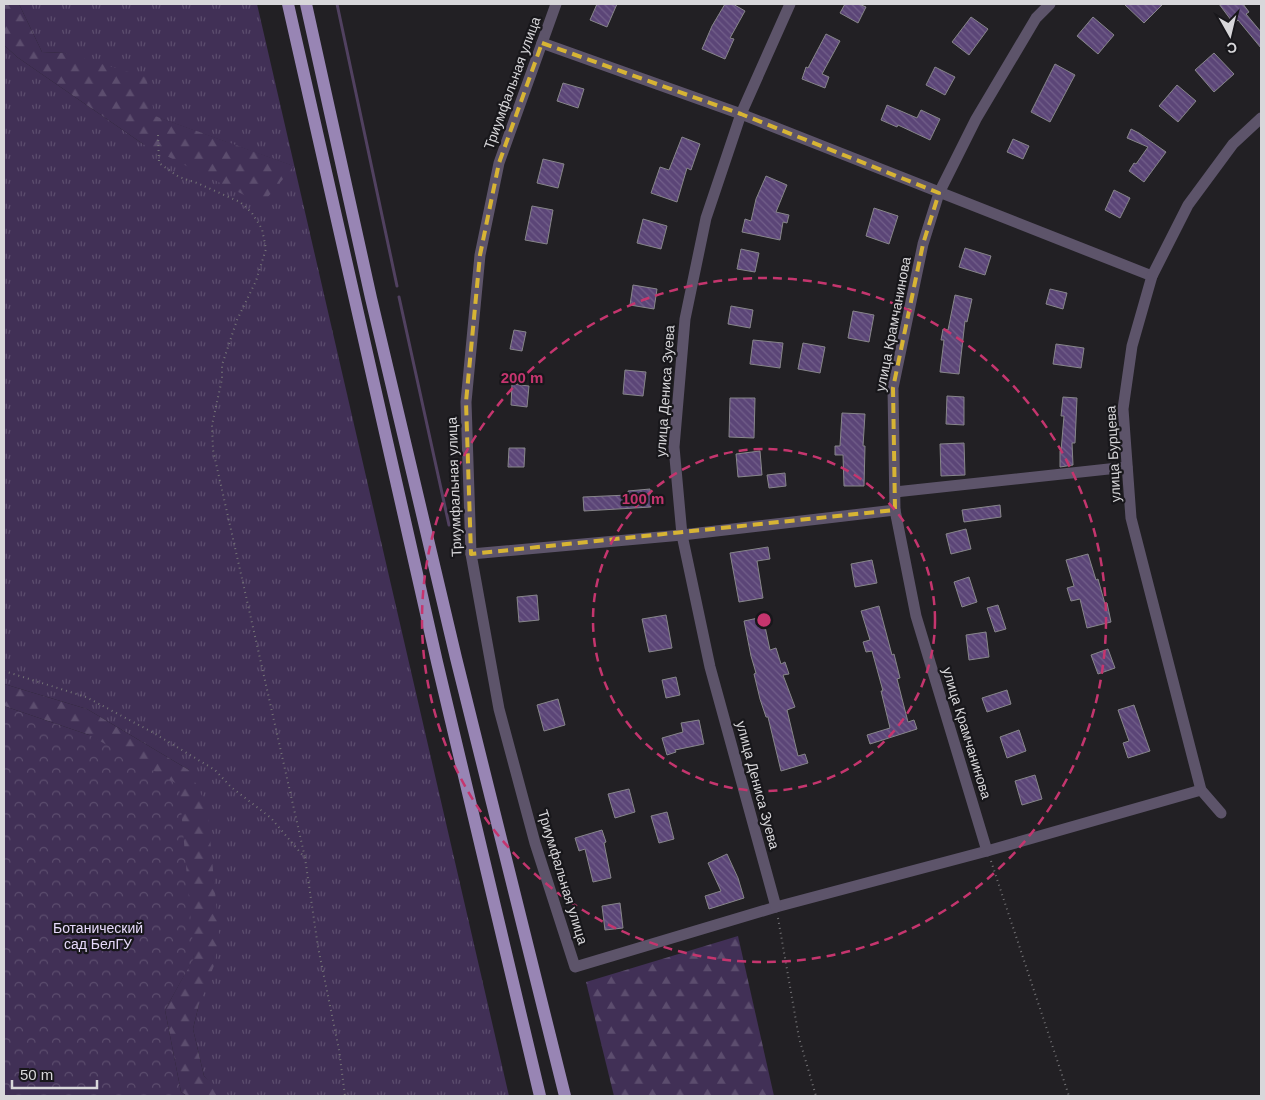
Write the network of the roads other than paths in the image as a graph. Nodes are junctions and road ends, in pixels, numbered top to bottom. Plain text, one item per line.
1 (288, 4) edge
2 (306, 4) edge
3 (556, 4) edge
4 (790, 4) edge
5 (1050, 4) edge
6 (542, 43) junction
7 (741, 114) junction
8 (1261, 118) edge
9 (939, 193) junction
10 (1152, 276) junction
11 (1128, 467) junction
12 (895, 492) junction
13 (895, 510) junction
14 (682, 535) junction
15 (471, 554) junction
16 (1201, 790) junction
17 (1221, 813) dead end
18 (987, 851) junction
19 (776, 907) junction
20 (540, 1096) edge
21 (565, 1096) edge

1 - 20 main road
2 - 21 main road
3 - 6 street, Триумфальная улица
4 - 7 street, улица Дениса Зуева
5 - 9 street, улица Крамчанинова
6 - 7 street
6 - 15 street, Триумфальная улица
7 - 9 street
7 - 14 street, улица Дениса Зуева
8 - 10 street, улица Бурцева
9 - 10 street
9 - 12 street, улица Крамчанинова
10 - 11 street, улица Бурцева
11 - 12 street
11 - 16 street, улица Бурцева
12 - 13 street, улица Крамчанинова
13 - 14 street
13 - 18 street, улица Крамчанинова
14 - 15 street
14 - 19 street, улица Дениса Зуева
15 - 19 street, Триумфальная улица
16 - 17 street
16 - 18 street
18 - 19 street

